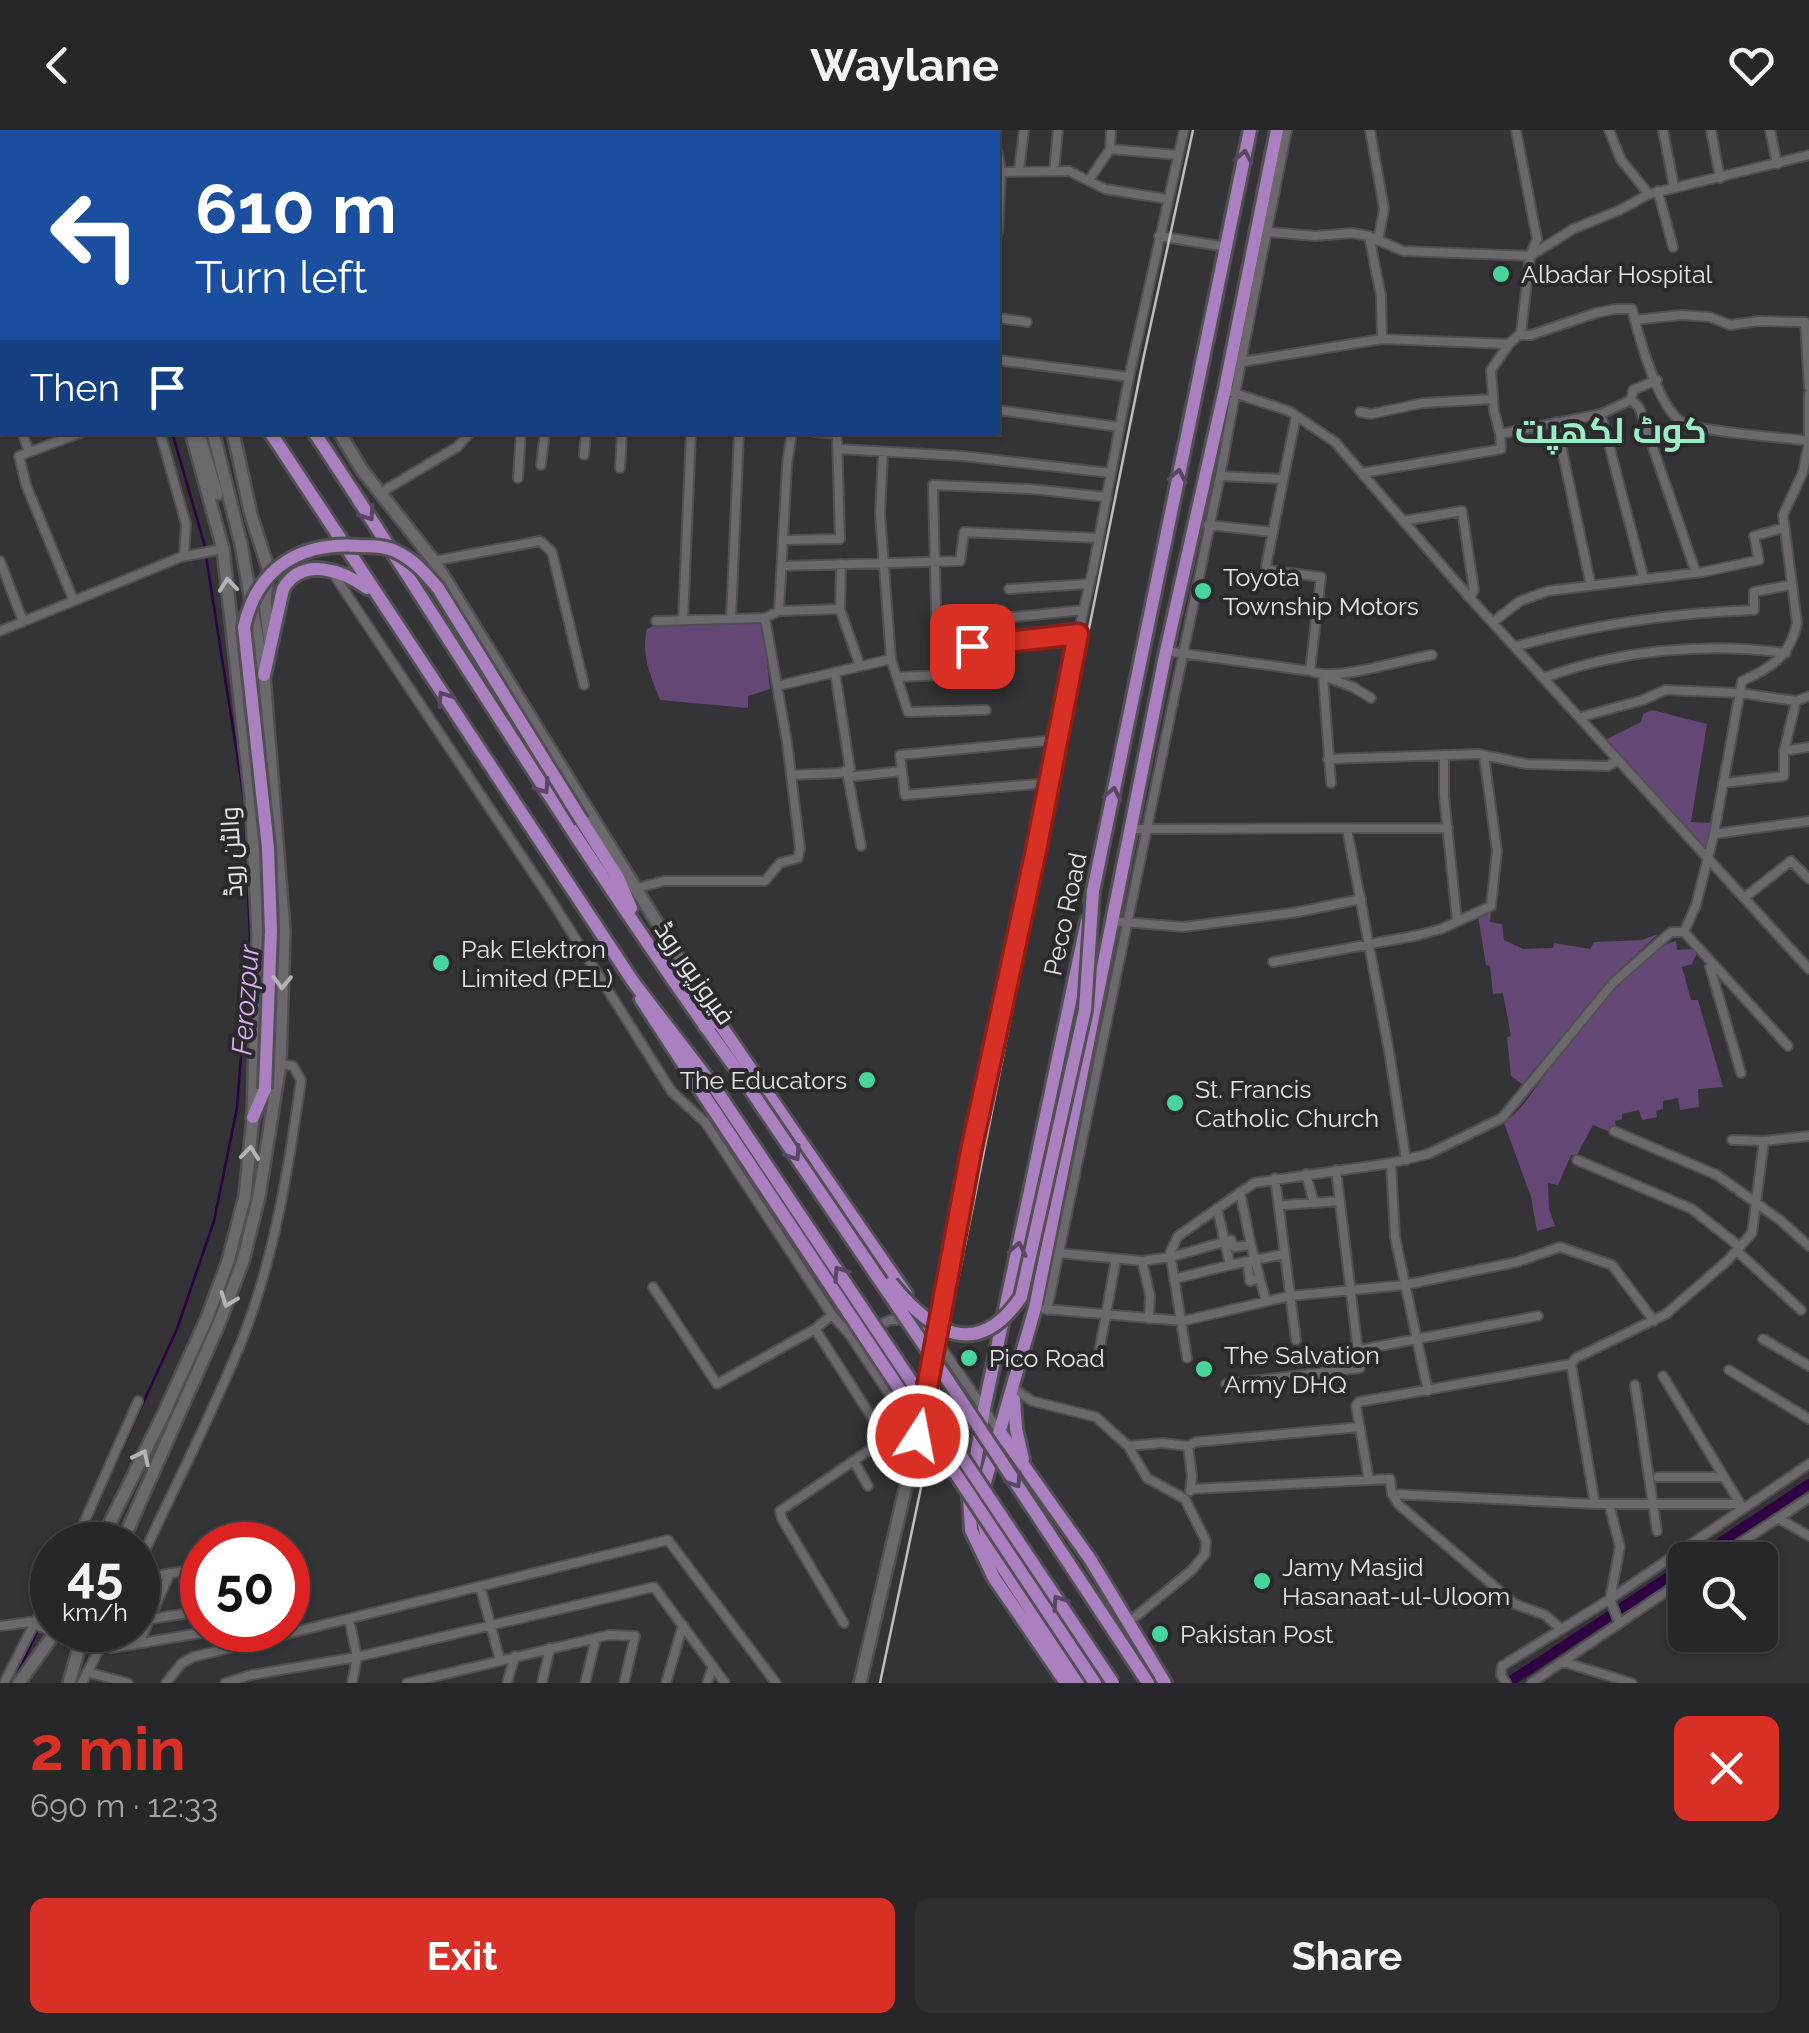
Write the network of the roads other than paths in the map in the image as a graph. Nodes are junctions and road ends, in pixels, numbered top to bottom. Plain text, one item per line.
1 (1024, 130) edge
2 (1058, 130) edge
3 (1184, 130) edge
4 (1250, 130) edge
5 (1277, 130) edge
6 (1288, 130) edge
7 (1370, 130) edge
8 (1516, 130) edge
9 (1609, 130) edge
10 (1663, 130) edge
11 (1710, 130) edge
12 (1770, 130) edge
13 (1111, 132) dead end
14 (1110, 149) junction
15 (1178, 155) junction
16 (1809, 155) edge
17 (1778, 164) junction
18 (1019, 170) junction
19 (1054, 171) junction
20 (1000, 175) edge
21 (1720, 178) junction
22 (1090, 180) junction
23 (1674, 187) junction
24 (1653, 192) junction
25 (1167, 199) junction
26 (1263, 232) junction
27 (1160, 236) junction
28 (1373, 238) junction
29 (1226, 247) junction
30 (1673, 247) dead end
31 (1530, 256) junction
32 (1000, 318) edge
33 (1635, 320) junction
34 (1027, 322) dead end
35 (1519, 335) junction
36 (1382, 339) junction
37 (1509, 344) junction
38 (1000, 360) edge
39 (1241, 362) junction
40 (1129, 376) junction
41 (1657, 380) junction
42 (1809, 390) edge
43 (1230, 391) junction
44 (1493, 399) junction
45 (1631, 400) junction
46 (1000, 410) edge
47 (1360, 412) dead end
48 (1601, 414) junction
49 (1296, 416) junction
50 (1556, 422) junction
51 (1120, 427) junction
52 (1500, 434) junction
53 (23, 435) edge
54 (75, 435) edge
55 (161, 435) edge
56 (196, 435) edge
57 (213, 435) edge
58 (234, 435) edge
59 (272, 435) edge
60 (316, 435) edge
61 (341, 435) edge
62 (468, 435) edge
63 (521, 435) edge
64 (545, 435) edge
65 (586, 435) edge
66 (622, 435) edge
67 (692, 435) edge
68 (738, 435) edge
69 (792, 435) edge
70 (837, 435) edge
71 (1809, 441) edge
72 (838, 448) junction
73 (29, 452) junction
74 (883, 452) junction
75 (584, 455) dead end
76 (541, 466) dead end
77 (620, 468) dead end
78 (1111, 473) junction
79 (1362, 473) junction
80 (1220, 476) junction
81 (518, 478) dead end
82 (1284, 479) junction
83 (380, 493) junction
84 (1106, 497) junction
85 (1171, 513) junction
86 (1202, 521) junction
87 (1403, 521) junction
88 (1783, 528) junction
89 (1273, 532) junction
90 (1098, 538) junction
91 (784, 540) junction
92 (223, 549) junction
93 (184, 556) junction
94 (0, 561) edge
95 (434, 561) junction
96 (934, 562) junction
97 (883, 563) junction
98 (841, 564) junction
99 (783, 566) junction
100 (1192, 567) junction
101 (332, 571) junction
102 (1696, 573) junction
103 (1644, 579) junction
104 (1089, 584) junction
105 (1790, 585) junction
106 (1591, 586) junction
107 (1010, 588) dead end
108 (374, 592) junction
109 (1178, 598) junction
110 (1470, 598) junction
111 (73, 599) junction
112 (1193, 602) junction
113 (840, 609) junction
114 (1083, 610) junction
115 (779, 611) junction
116 (732, 618) junction
117 (765, 618) junction
118 (683, 620) junction
119 (23, 621) junction
120 (656, 621) dead end
121 (1494, 622) junction
122 (936, 625) junction
123 (0, 632) edge
124 (1078, 634) junction
125 (1516, 646) junction
126 (271, 647) junction
127 (1166, 651) junction
128 (1183, 653) junction
129 (1786, 653) junction
130 (1432, 656) dead end
131 (891, 658) junction
132 (860, 666) junction
133 (1310, 670) junction
134 (835, 672) junction
135 (973, 674) dead end
136 (264, 675) junction
137 (1323, 676) junction
138 (897, 677) junction
139 (1546, 677) junction
140 (584, 685) dead end
141 (777, 686) junction
142 (1740, 694) junction
143 (1809, 696) edge
144 (1371, 698) dead end
145 (1796, 701) junction
146 (986, 710) dead end
147 (1580, 716) junction
148 (1056, 740) junction
149 (1809, 747) edge
150 (1784, 752) junction
151 (1444, 755) junction
152 (1484, 756) junction
153 (1328, 759) junction
154 (1618, 760) junction
155 (902, 770) junction
156 (847, 774) junction
157 (791, 776) junction
158 (1331, 783) dead end
159 (1723, 783) junction
160 (1048, 784) junction
161 (1809, 821) edge
162 (1448, 828) junction
163 (1346, 829) junction
164 (1131, 830) junction
165 (1147, 830) junction
166 (1714, 834) junction
167 (861, 846) dead end
168 (1708, 859) junction
169 (1809, 879) edge
170 (637, 888) junction
171 (571, 890) junction
172 (1094, 890) junction
173 (1745, 898) junction
174 (1361, 899) junction
175 (552, 903) junction
176 (1119, 922) junction
177 (1457, 922) junction
178 (1684, 932) junction
179 (643, 938) junction
180 (1370, 943) junction
181 (1272, 962) dead end
182 (1709, 963) junction
183 (1809, 969) edge
184 (711, 1023) junction
185 (1788, 1046) dead end
186 (280, 1064) junction
187 (1742, 1072) dead end
188 (711, 1094) junction
189 (1084, 1097) junction
190 (253, 1116) junction
191 (1614, 1131) dead end
192 (1809, 1136) edge
193 (1732, 1140) dead end
194 (1764, 1141) junction
195 (1406, 1160) junction
196 (1577, 1160) dead end
197 (1391, 1163) junction
198 (1336, 1170) junction
199 (1306, 1174) junction
200 (1275, 1178) junction
201 (1240, 1192) junction
202 (1340, 1202) junction
203 (1314, 1203) junction
204 (1284, 1205) dead end
205 (1758, 1205) junction
206 (1217, 1208) junction
207 (841, 1223) junction
208 (1225, 1242) junction
209 (1808, 1242) edge
210 (1252, 1245) junction
211 (1738, 1249) junction
212 (1059, 1254) junction
213 (1284, 1254) junction
214 (1171, 1257) junction
215 (1116, 1259) junction
216 (1142, 1261) junction
217 (1252, 1261) junction
218 (1230, 1265) junction
219 (1174, 1279) junction
220 (1404, 1285) junction
221 (652, 1288) dead end
222 (1352, 1292) junction
223 (1290, 1296) junction
224 (1266, 1302) junction
225 (1041, 1309) junction
226 (1801, 1310) dead end
227 (832, 1315) junction
228 (1105, 1315) junction
229 (1538, 1316) dead end
230 (1149, 1319) junction
231 (1183, 1320) junction
232 (1654, 1321) junction
233 (814, 1330) junction
234 (849, 1334) junction
235 (935, 1338) junction
236 (1764, 1339) dead end
237 (1296, 1340) dead end
238 (1416, 1341) junction
239 (1359, 1350) junction
240 (1187, 1358) dead end
241 (1097, 1364) dead end
242 (1571, 1364) junction
243 (1809, 1366) edge
244 (1729, 1370) dead end
245 (1663, 1376) dead end
246 (1226, 1384) dead end
247 (1634, 1384) dead end
248 (1013, 1388) junction
249 (1428, 1391) junction
250 (138, 1401) dead end
251 (984, 1409) junction
252 (1809, 1419) edge
253 (1360, 1427) junction
254 (1000, 1432) junction
255 (918, 1436) junction
256 (1128, 1446) junction
257 (1188, 1446) junction
258 (854, 1461) junction
259 (1809, 1464) edge
260 (1027, 1470) junction
261 (1658, 1477) dead end
262 (1724, 1477) junction
263 (1369, 1480) junction
264 (868, 1486) dead end
265 (1191, 1489) junction
266 (1392, 1494) junction
267 (1809, 1498) edge
268 (1185, 1499) junction
269 (1595, 1504) junction
270 (1609, 1504) junction
271 (1652, 1504) junction
272 (1742, 1506) junction
273 (1778, 1518) junction
274 (84, 1522) edge
275 (111, 1522) edge
276 (131, 1522) edge
277 (158, 1522) edge
278 (1657, 1531) dead end
279 (1809, 1536) edge
280 (1741, 1542) edge
281 (180, 1571) edge
282 (170, 1573) junction
283 (160, 1575) edge
284 (480, 1586) junction
285 (1668, 1589) edge
286 (160, 1596) edge
287 (1611, 1602) junction
288 (349, 1619) junction
289 (1618, 1620) junction
290 (1128, 1622) junction
291 (30, 1623) edge
292 (844, 1623) dead end
293 (491, 1624) junction
294 (0, 1626) edge
295 (683, 1626) junction
296 (310, 1628) edge
297 (1561, 1629) junction
298 (30, 1634) edge
299 (596, 1638) junction
300 (550, 1648) junction
301 (41, 1652) edge
302 (46, 1652) edge
303 (77, 1652) edge
304 (98, 1652) edge
305 (213, 1652) edge
306 (357, 1656) junction
307 (515, 1656) junction
308 (500, 1660) junction
309 (1563, 1662) junction
310 (713, 1666) junction
311 (87, 1672) junction
312 (1504, 1679) edge
313 (4, 1683) edge
314 (19, 1683) edge
315 (31, 1683) edge
316 (65, 1683) edge
317 (82, 1683) edge
318 (128, 1683) edge
319 (166, 1683) edge
320 (225, 1683) edge
321 (352, 1683) edge
322 (407, 1683) edge
323 (508, 1683) edge
324 (542, 1683) edge
325 (585, 1683) edge
326 (624, 1683) edge
327 (666, 1683) edge
328 (708, 1683) edge
329 (725, 1683) edge
330 (776, 1683) edge
331 (860, 1683) edge
332 (1066, 1683) edge
333 (1078, 1683) edge
334 (1095, 1683) edge
335 (1113, 1683) edge
336 (1148, 1683) edge
337 (1166, 1683) edge
338 (1531, 1683) edge
339 (1632, 1683) edge

1 - 18 street
2 - 19 street
3 - 15 street
29 -> 4 main road, Peco Road
5 - 26 main road, Peco Road
6 - 26 street
7 - 28 street
8 - 31 street
9 - 24 street
10 - 23 street
11 - 21 street
12 - 17 street
13 - 14 street
14 - 15 street
14 - 22 street
15 - 25 street
16 - 17 street
17 - 21 street
18 - 19 street
18 - 20 street
19 - 22 street
21 - 23 street
22 - 25 street
23 - 24 street
24 - 30 street
24 - 31 street
25 - 27 street
26 - 28 street
26 - 39 street
26 - 43 main road, Peco Road
27 - 29 street
27 - 40 street
28 - 31 street
28 - 36 street
85 -> 29 main road, Peco Road
31 - 35 street
32 - 34 street
33 - 35 street
33 - 41 street
33 - 42 street
35 - 37 street
36 - 37 street
36 - 39 street
37 - 44 street
38 - 40 street
39 - 43 street
40 - 51 street
41 - 45 street
41 - 71 street
42 - 71 street
43 - 49 street
43 - 80 street
43 - 86 main road, Peco Road
44 - 47 street
44 - 52 street
45 - 48 street
45 - 102 street
46 - 51 street
48 - 50 street
48 - 103 street
49 - 79 street
49 - 82 street
50 - 52 street
50 - 106 street
51 - 78 street
52 - 79 street
53 - 73 street
54 - 73 street
55 - 93 street
56 - 92 main road, والٹن روڈ
57 - 136 main road, والٹن روڈ
58 - 126 main road
59 - 108 main road
60 -> 179 main road, فیروزپور روڈ
61 - 83 main road
62 - 83 street
63 - 81 street
64 - 76 street
65 - 75 street
66 - 77 street
67 - 118 street
68 - 116 street
69 - 91 street
70 - 72 street
71 - 88 street
72 - 74 street
72 - 91 street
73 - 111 street
74 - 78 street
74 - 97 street
78 - 84 street
79 - 87 street
80 - 82 street
80 - 86 street
82 - 89 street
83 - 95 main road
84 - 90 street
84 - 96 street
85 - 86 main road
172 -> 85 main road, Peco Road
86 - 89 street
86 - 100 main road, Peco Road
87 - 110 street
87 - 110 street
88 - 102 street
88 - 105 street
89 - 133 street
90 - 96 street
90 - 104 street
91 - 99 street
92 - 93 street
190 -> 92 main road, والٹن روڈ
93 - 111 street
94 - 119 street
95 - 140 street
95 - 170 main road
96 - 97 street
96 - 122 street
97 - 98 street
97 - 131 street
98 - 99 street
98 - 113 street
99 - 115 street
100 - 109 main road, Peco Road
100 - 112 street
101 - 108 main road
101 - 126 main road
101 - 175 street
102 - 103 street
103 - 106 street
104 - 107 street
104 - 114 street
105 - 125 street
105 - 129 street
106 - 121 street
171 -> 108 main road
109 - 112 street
109 - 127 main road, Peco Road
110 - 121 street
111 - 119 street
112 - 128 street
113 - 115 street
113 - 132 street
114 - 122 street
114 - 124 street
115 - 117 street
116 - 117 street
116 - 118 street
117 - 141 street
118 - 120 street
119 - 123 street
121 - 125 street
122 - 124 street
124 - 148 street
125 - 139 street
126 - 136 main road
127 - 128 street
127 - 164 main road, Peco Road
128 - 133 street
128 - 165 street
129 - 139 street
129 - 142 street
130 - 137 street
131 - 132 street
131 - 138 street
132 - 134 street
133 - 137 street
134 - 141 street
134 - 156 street
135 - 138 street
136 -> 186 main road, والٹن روڈ
137 - 144 street
137 - 153 street
138 - 146 street
139 - 147 street
141 - 157 street
142 - 145 street
142 - 147 street
142 - 159 street
143 - 145 street
145 - 150 street
147 - 154 street
148 - 155 street
148 - 160 street
149 - 150 street
150 - 159 street
151 - 152 street
151 - 153 street
151 - 162 street
152 - 154 street
152 - 177 street
153 - 158 street
154 - 168 street
155 - 156 street
155 - 160 street
156 - 157 street
156 - 167 street
157 - 170 street
159 - 166 street
160 - 235 street
161 - 166 street
162 - 163 street
162 - 177 street
163 - 165 street
163 - 174 street
164 - 165 street
164 - 176 main road, Peco Road
165 - 176 street
166 - 168 street
168 - 173 street
168 - 178 street
169 - 173 street
170 - 184 main road
171 - 175 street
171 - 188 main road
172 - 207 main road, bridge
251 -> 172 main road, Peco Road
173 - 183 street
174 - 176 street
174 - 180 street
175 - 227 street
176 - 189 main road, Peco Road
177 - 180 street
178 - 182 street
178 - 195 street
179 - 184 main road, فیروزپور روڈ
179 - 190 main road, bridge
180 - 181 street
180 - 195 street
182 - 185 street
182 - 187 street
184 -> 207 main road, فیروزپور روڈ, bridge
184 - 235 main road
186 -> 276 main road, والٹن روڈ
186 - 277 street
188 - 334 main road, bridge
335 -> 188 main road, bridge
189 - 212 street
189 - 225 main road, Peco Road
275 -> 190 main road, والٹن روڈ
191 - 205 street
192 - 194 street
193 - 194 street
194 - 205 street
195 - 197 street
196 - 211 street
197 - 198 street
197 - 220 street
198 - 199 street
198 - 202 street
199 - 200 street
199 - 203 street
200 - 201 street
200 - 213 street
201 - 206 street
201 - 210 street
202 - 203 street
202 - 222 street
203 - 204 street
205 - 209 street
205 - 211 street
206 - 208 street
206 - 214 street
207 -> 336 main road, فیروزپور روڈ, bridge
208 - 210 street
208 - 214 street
208 - 218 street
210 - 217 street
211 - 226 street
211 - 232 street
212 - 215 street
212 - 225 street
213 - 217 street
213 - 223 street
214 - 216 street
214 - 219 street
215 - 216 street
215 - 228 street
216 - 230 street
217 - 218 street
217 - 224 street
218 - 219 street
219 - 231 street
220 - 222 street
220 - 232 street
220 - 238 street
221 - 233 street
222 - 223 street
222 - 239 street
223 - 224 street
223 - 237 street
224 - 231 street
225 - 228 street
225 - 248 main road, Peco Road
227 - 233 street
227 - 234 street
228 - 230 street
228 - 241 street
229 - 238 street
230 - 231 street
231 - 240 street
232 - 242 street
233 - 258 street
234 - 235 street
234 - 255 street
235 - 251 street
235 - 255 main road
236 - 243 street
238 - 239 street
238 - 249 street
239 - 246 street
242 - 249 street
242 - 269 street
244 - 252 street
245 - 262 street
247 - 271 street
248 - 254 main road, Peco Road
248 - 256 street
248 - 260 main road
249 - 253 street
250 - 274 street
251 - 254 street
251 - 332 main road, Peco Road
253 - 257 street
253 - 263 street
254 - 260 main road
254 - 333 main road, Peco Road
255 - 331 main road
256 - 257 street
256 - 268 street
257 - 265 street
258 - 264 street
258 - 292 street
259 - 272 street
260 - 290 main road
261 - 262 street
262 - 272 street
263 - 265 street
263 - 266 street
265 - 268 street
266 - 269 street
266 - 297 street
267 - 273 street
268 - 290 street
269 - 270 street
270 - 271 street
270 - 287 street
271 - 272 street
271 - 278 street
272 - 287 street
273 - 279 street
273 - 280 street
281 - 282 street
282 - 283 street
282 - 286 street
284 - 288 street
284 - 293 street
284 - 330 street
285 - 289 street
287 - 289 street
287 - 297 street
288 - 296 street
288 - 306 street
289 - 309 street
290 - 337 main road
291 - 294 street
293 - 295 street
293 - 306 street
293 - 308 street
295 - 310 street
295 - 327 street
297 - 312 street
298 - 313 street
299 - 300 street
299 - 325 street
299 - 326 street
300 - 307 street
300 - 324 street
301 - 314 main road
302 - 315 main road
303 - 316 main road
304 - 311 street
305 - 319 street
306 - 320 street
306 - 321 street
307 - 308 street
307 - 323 street
308 - 322 street
309 - 338 street
309 - 339 street
310 - 328 street
310 - 329 street
311 - 317 street
311 - 318 street

